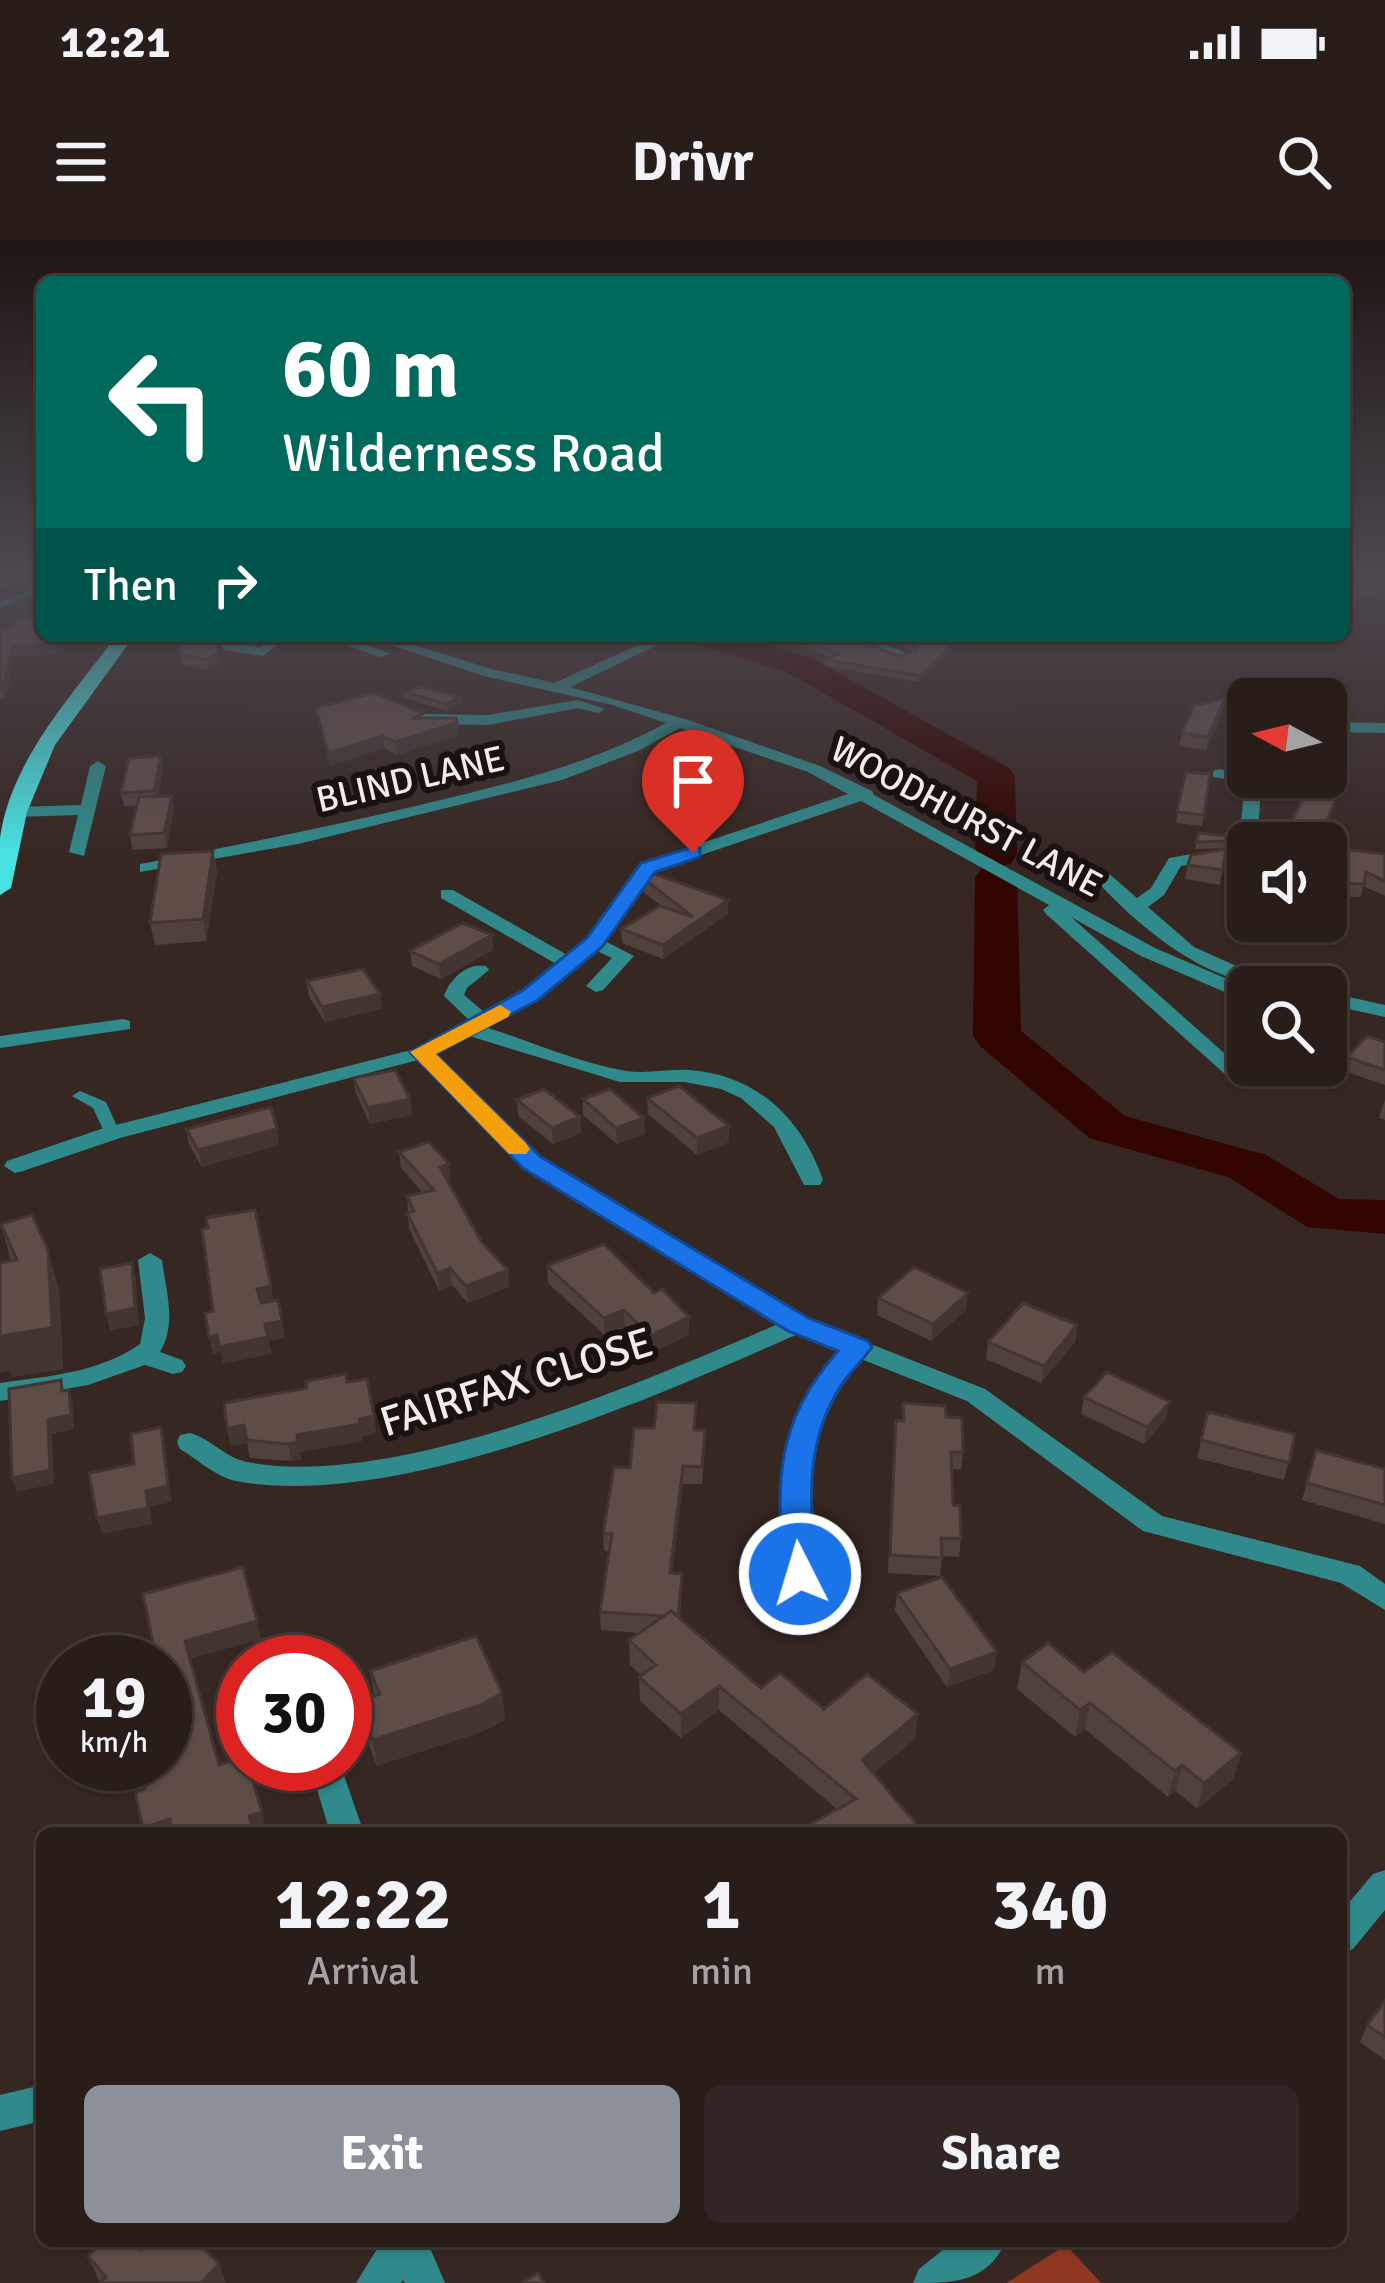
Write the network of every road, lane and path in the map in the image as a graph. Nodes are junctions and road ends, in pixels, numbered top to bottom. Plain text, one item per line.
1 (103, 666) edge
2 (421, 666) edge
3 (465, 666) edge
4 (602, 666) edge
5 (555, 688) junction
6 (578, 704) junction
7 (400, 712) edge
8 (680, 722) junction
9 (1347, 727) edge
10 (1385, 728) edge
11 (656, 733) junction
12 (98, 766) dead end
13 (1219, 774) dead end
14 (1227, 775) edge
15 (866, 794) junction
16 (85, 810) junction
17 (17, 812) junction
18 (78, 852) dead end
19 (1216, 855) edge
20 (146, 868) dead end
21 (1100, 875) dead end
22 (1016, 877) junction
23 (0, 888) edge
24 (447, 894) dead end
25 (1136, 907) junction
26 (594, 943) junction
27 (571, 964) junction
28 (1227, 968) edge
29 (479, 970) dead end
30 (596, 986) dead end
31 (1227, 986) edge
32 (1347, 1004) edge
33 (1347, 1010) edge
34 (1385, 1014) edge
35 (123, 1024) dead end
36 (475, 1025) junction
37 (0, 1042) edge
38 (422, 1052) junction
39 (1227, 1066) edge
40 (80, 1096) dead end
41 (112, 1133) junction
42 (15, 1166) dead end
43 (812, 1180) dead end
44 (150, 1260) dead end
45 (798, 1324) junction
46 (857, 1347) junction
47 (143, 1355) junction
48 (173, 1366) dead end
49 (0, 1393) edge
50 (190, 1442) dead end
51 (801, 1597) junction
52 (1385, 1599) edge
53 (840, 1602) dead end
54 (772, 1613) dead end
55 (334, 1791) edge
56 (345, 1827) edge
57 (1385, 1885) edge
58 (1347, 1931) edge
59 (36, 2104) edge
60 (0, 2113) edge
61 (403, 2247) edge
62 (409, 2247) edge
63 (979, 2247) edge
64 (376, 2283) edge
65 (424, 2283) edge
66 (934, 2283) edge

1 - 17 main road
2 - 6 street
3 - 5 street, WOODHURST LANE
4 - 5 street
5 - 8 street, WOODHURST LANE
6 - 7 street
6 - 11 street
8 - 11 street, BLIND LANE
8 - 15 street, WOODHURST LANE
9 - 10 street
11 - 20 street, BLIND LANE
12 - 16 street
13 - 14 street
15 - 22 street, WOODHURST LANE
15 - 26 street
16 - 17 street
16 - 18 street
17 - 23 main road
19 - 25 street
21 - 25 street
22 - 31 street, WOODHURST LANE
22 - 39 street
24 - 27 street
25 - 28 street
26 - 27 street
26 - 30 street
27 - 36 street
29 - 36 street
32 - 34 street
33 - 34 street
35 - 37 street
36 - 38 street
36 - 43 street
38 - 41 street
38 - 45 street
40 - 41 lane
41 - 42 street
44 - 47 street
45 - 46 street
45 - 50 street, FAIRFAX CLOSE
46 - 51 street
46 - 52 street
47 - 48 street
47 - 49 street
51 - 53 street
51 - 54 street
55 - 56 street
57 - 58 street
59 - 60 street
61 - 64 street
62 - 65 street
63 - 66 street

